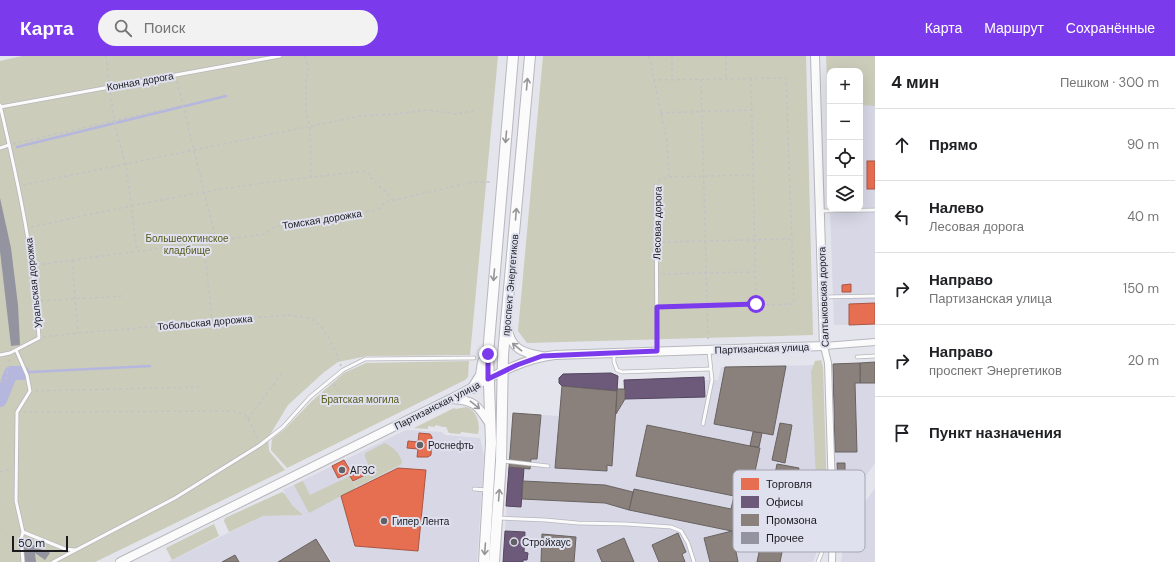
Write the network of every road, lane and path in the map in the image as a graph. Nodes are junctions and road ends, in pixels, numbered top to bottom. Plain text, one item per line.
1 (106, 56) edge
2 (280, 56) edge
3 (305, 56) edge
4 (513, 56) edge
5 (530, 56) edge
6 (649, 56) edge
7 (672, 56) edge
8 (726, 56) edge
9 (815, 56) edge
10 (175, 75) junction
11 (751, 78) junction
12 (701, 79) junction
13 (726, 79) junction
14 (653, 80) junction
15 (672, 80) junction
16 (110, 87) junction
17 (183, 105) junction
18 (0, 106) edge
19 (476, 110) dead end
20 (752, 110) junction
21 (702, 112) junction
22 (660, 113) junction
23 (115, 120) junction
24 (310, 126) junction
25 (8, 145) junction
26 (0, 148) edge
27 (194, 150) junction
28 (126, 165) junction
29 (753, 175) junction
30 (704, 176) junction
31 (311, 177) junction
32 (669, 177) junction
33 (491, 182) dead end
34 (19, 186) junction
35 (656, 186) joint
36 (205, 193) junction
37 (394, 200) junction
38 (132, 206) junction
39 (875, 210) edge
40 (820, 211) junction
41 (27, 228) junction
42 (791, 239) junction
43 (755, 240) junction
44 (217, 241) junction
45 (705, 241) junction
46 (656, 242) junction
47 (202, 243) junction
48 (137, 251) junction
49 (72, 260) junction
50 (32, 266) junction
51 (755, 272) junction
52 (706, 273) junction
53 (656, 275) junction
54 (123, 296) dead end
55 (875, 296) edge
56 (822, 297) junction
57 (76, 299) junction
58 (37, 301) junction
59 (756, 304) junction
60 (707, 306) junction
61 (657, 307) junction
62 (212, 321) junction
63 (507, 322) junction
64 (490, 327) junction
65 (78, 332) junction
66 (39, 338) junction
67 (708, 339) dead end
68 (875, 342) edge
69 (824, 346) junction
70 (16, 350) junction
71 (709, 350) junction
72 (657, 351) junction
73 (614, 353) junction
74 (10, 354) junction
75 (0, 355) edge
76 (542, 356) junction
77 (875, 356) edge
78 (857, 357) dead end
79 (474, 358) dead end
80 (710, 369) junction
81 (343, 370) junction
82 (503, 371) junction
83 (282, 373) dead end
84 (332, 379) junction
85 (488, 379) junction
86 (0, 382) edge
87 (199, 387) dead end
88 (473, 388) junction
89 (30, 392) junction
90 (450, 399) junction
91 (349, 411) dead end
92 (17, 412) junction
93 (248, 419) junction
94 (703, 424) dead end
95 (491, 426) junction
96 (260, 446) junction
97 (501, 461) junction
98 (548, 466) dead end
99 (16, 468) junction
100 (831, 470) edge
101 (0, 472) edge
102 (474, 489) dead end
103 (489, 490) junction
104 (498, 518) junction
105 (24, 532) junction
106 (75, 550) junction
107 (822, 552) edge
108 (832, 552) edge
109 (23, 562) edge
110 (53, 562) edge
111 (120, 562) edge
112 (484, 562) edge
113 (494, 562) edge
114 (694, 562) edge
115 (818, 562) edge
116 (832, 562) edge

1 - 16 path
2 - 10 lane, Конная дорога
3 - 24 path
4 -> 64 main road, проспект Энергетиков
63 -> 5 main road, проспект Энергетиков
6 - 14 path, Лесовая дорога
7 - 15 path
8 - 13 path
9 - 40 street, Салтыковская дорога
10 - 16 lane, Конная дорога
10 - 17 path
11 - 13 path
11 - 20 path
11 - 42 path
12 - 13 path
12 - 15 path
12 - 21 path
14 - 15 path
14 - 22 path, Лесовая дорога
16 - 18 lane, Конная дорога
16 - 23 path
17 - 23 path
17 - 27 path
18 - 25 lane, Уральская дорожка
19 - 24 path
20 - 21 path
20 - 29 path
21 - 22 path
21 - 30 path
22 - 32 path, Лесовая дорога
23 - 25 path
23 - 28 path
24 - 27 path
24 - 31 path
25 - 26 lane
25 - 34 lane, Уральская дорожка
27 - 28 path
27 - 36 path
28 - 34 path
28 - 38 path
29 - 30 path
29 - 43 path
30 - 32 path
30 - 45 path
31 - 36 path
31 - 37 path
32 - 35 path, Лесовая дорога
33 - 37 path, Томская дорожка
34 - 41 lane, Уральская дорожка
35 - 46 lane, Лесовая дорога
36 - 38 path
36 - 44 path
37 - 44 path, Томская дорожка
38 - 41 path
38 - 48 path
39 - 40 lane
40 - 56 street, Салтыковская дорога
41 - 50 lane, Уральская дорожка
42 - 43 path
42 - 59 path
43 - 45 path
43 - 51 path
44 - 47 path, Томская дорожка
45 - 46 path
45 - 52 path
46 - 53 lane, Лесовая дорога
47 - 48 path, Томская дорожка
47 - 62 path
48 - 49 path, Томская дорожка
49 - 50 path, Томская дорожка
49 - 57 path
50 - 58 lane, Уральская дорожка
51 - 52 path
51 - 59 path
52 - 53 path
52 - 60 path
53 - 61 lane, Лесовая дорога
54 - 57 path
55 - 56 lane
56 - 69 street, Салтыковская дорога
57 - 58 path
57 - 65 path
58 - 66 lane, Уральская дорожка
59 - 60 path
60 - 61 path
60 - 67 path
61 - 72 lane, Лесовая дорога
62 - 65 path, Тобольская дорожка
62 - 81 path, Тобольская дорожка
76 -> 63 street
63 - 82 main road, проспект Энергетиков
64 - 85 main road, проспект Энергетиков
64 - 88 main road
65 - 66 path, Тобольская дорожка
66 - 70 lane, Уральская дорожка
68 - 69 street, Партизанская улица
69 - 71 street, Партизанская улица
69 - 100 street, Салтыковская дорога
70 - 74 lane, Уральская дорожка
70 - 89 lane
71 - 72 street, Партизанская улица
71 - 80 lane
72 - 73 street, Партизанская улица
73 - 76 street, Партизанская улица
73 - 80 lane
74 - 75 lane
74 - 86 path
76 - 82 street, Партизанская улица
77 - 78 lane
79 - 81 lane
80 - 94 lane
81 - 84 lane
82 - 85 street, Партизанская улица
82 - 97 main road, проспект Энергетиков
83 - 93 path
84 - 91 path
84 - 96 lane
85 - 88 street, Партизанская улица
85 - 95 main road, проспект Энергетиков
87 - 89 path
88 - 90 street, Партизанская улица
89 - 92 lane
90 -> 95 street
90 - 111 street, Партизанская улица
92 - 93 path
92 - 99 lane
93 - 96 path
95 - 103 main road, проспект Энергетиков
96 - 106 lane
97 - 98 lane
104 -> 97 main road, проспект Энергетиков
99 - 101 path
99 - 105 lane
102 - 103 lane
103 -> 112 main road, проспект Энергетиков
104 - 113 main road, проспект Энергетиков
104 - 114 lane
105 - 106 lane
105 - 109 lane
106 - 110 lane
107 - 115 lane
108 - 116 street, Салтыковская дорога

